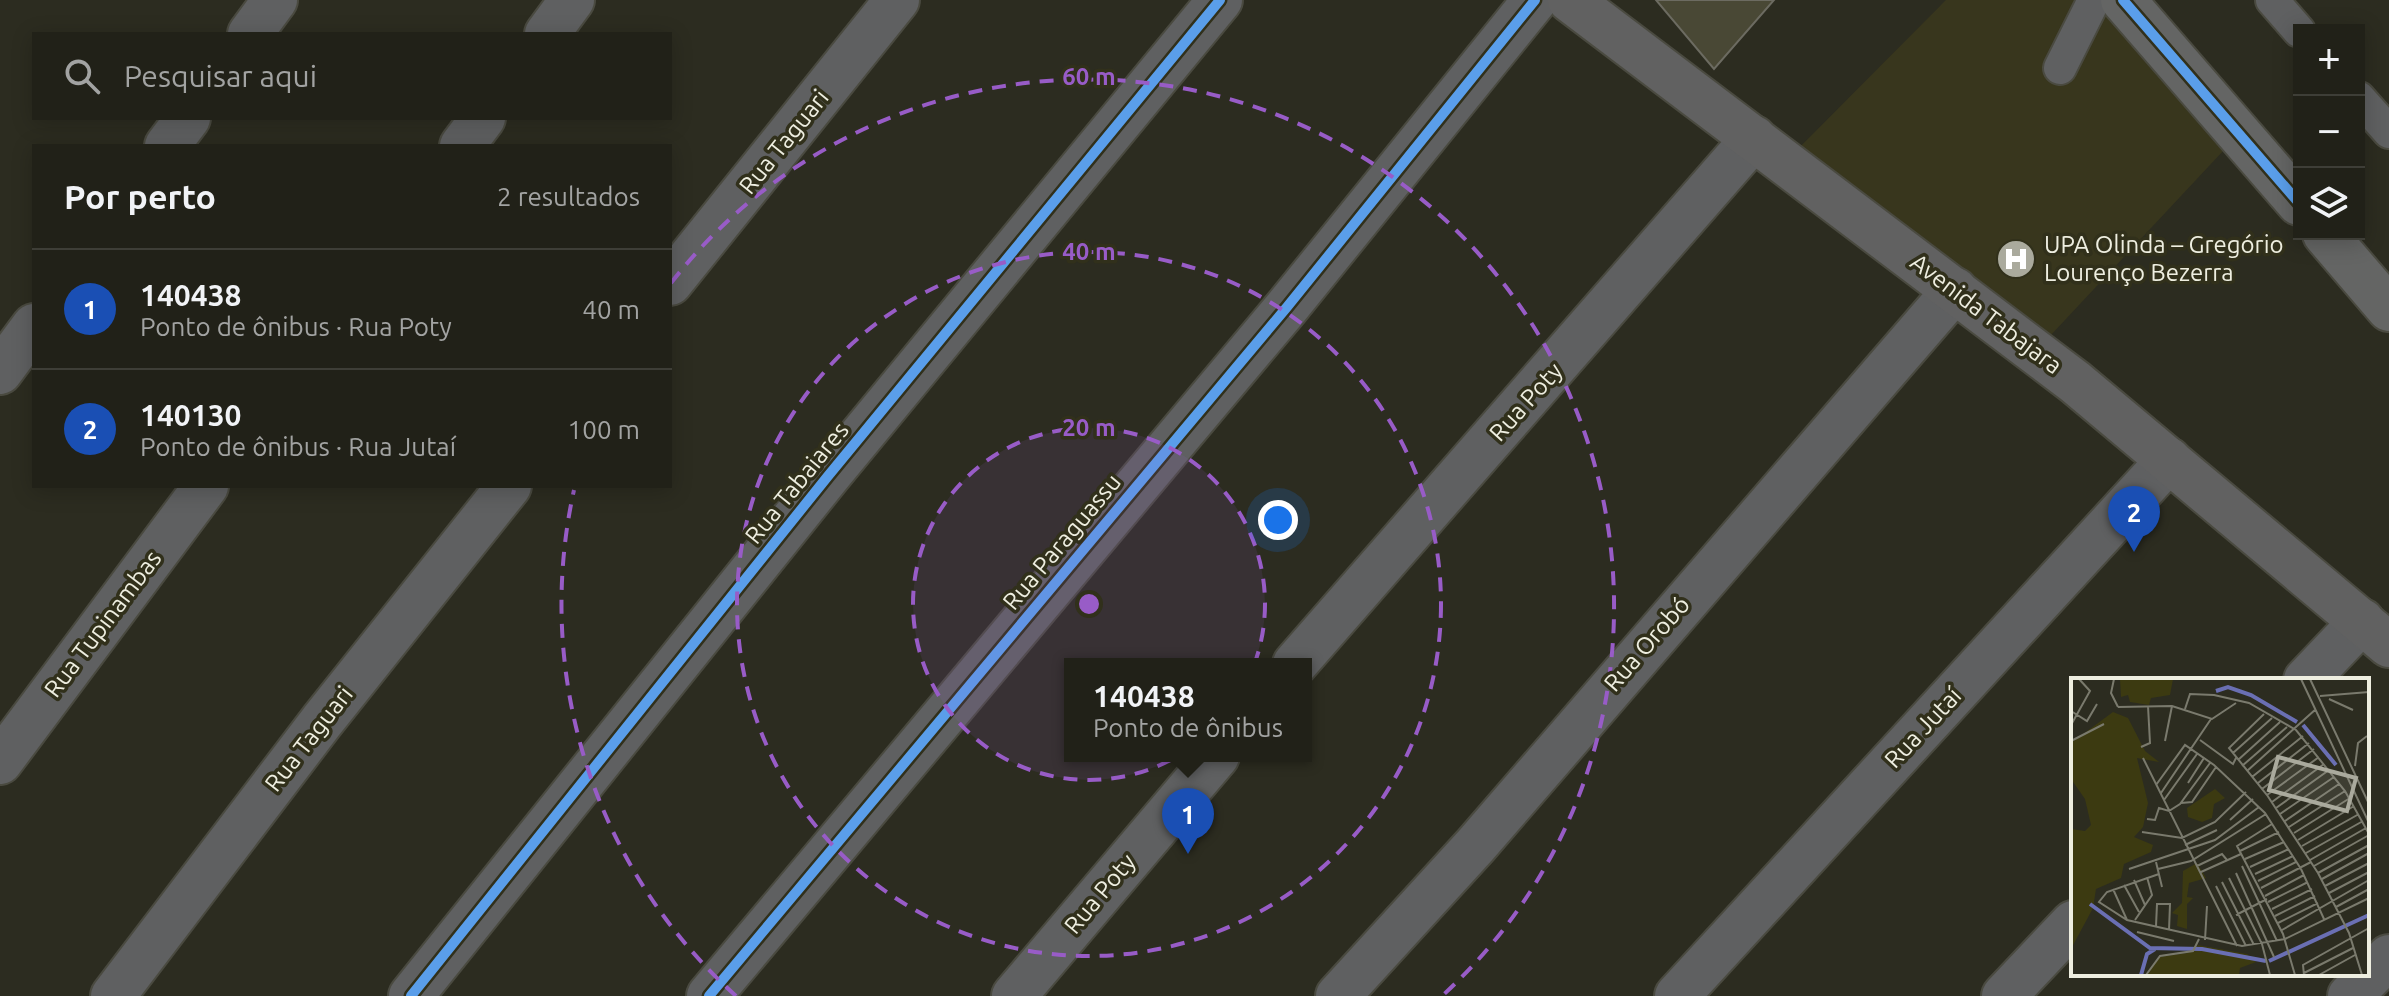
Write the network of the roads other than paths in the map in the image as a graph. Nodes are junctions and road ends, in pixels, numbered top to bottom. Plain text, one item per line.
1 (275, 0) edge
2 (572, 0) edge
3 (897, 0) edge
4 (1220, 0) edge
5 (1535, 0) edge
6 (1570, 0) edge
7 (2094, 0) edge
8 (2123, 0) edge
9 (2272, 0) edge
10 (2293, 24) edge
11 (251, 32) edge
12 (548, 32) edge
13 (2060, 68) dead end
14 (2365, 105) edge
15 (186, 120) edge
16 (482, 120) edge
17 (2389, 132) edge
18 (1754, 138) junction
19 (168, 144) edge
20 (464, 144) edge
21 (2293, 196) edge
22 (2330, 240) edge
23 (672, 281) edge
24 (1955, 290) junction
25 (2389, 309) edge
26 (32, 329) edge
27 (0, 372) edge
28 (2169, 460) junction
29 (205, 488) edge
30 (507, 488) edge
31 (2376, 633) edge
32 (1300, 658) edge
33 (2309, 678) edge
34 (0, 762) edge
35 (1212, 762) edge
36 (2071, 925) edge
37 (2389, 957) edge
38 (113, 996) edge
39 (411, 996) edge
40 (709, 996) edge
41 (1014, 996) edge
42 (1338, 996) edge
43 (1677, 996) edge
44 (2004, 996) edge
45 (2350, 996) edge

1 - 11 street
2 - 12 street
3 - 23 street, Rua Taguari
4 - 39 street, Rua Tabaiares
5 - 40 street, Rua Paraguassu
6 - 18 street, Avenida Tabajara
7 - 13 lane
8 - 21 highway
9 - 10 lane
14 - 17 lane
15 - 19 street
16 - 20 street
18 - 24 street, Avenida Tabajara
18 - 32 street, Rua Poty
22 - 25 highway
24 - 28 street, Avenida Tabajara
24 - 42 street, Rua Orobó
26 - 27 street
28 - 31 street, Avenida Tabajara
28 - 43 street, Rua Jutaí
29 - 34 street, Rua Tupinambas
30 - 38 street, Rua Taguari
31 - 33 street
35 - 41 street, Rua Poty
36 - 44 street
37 - 45 street

